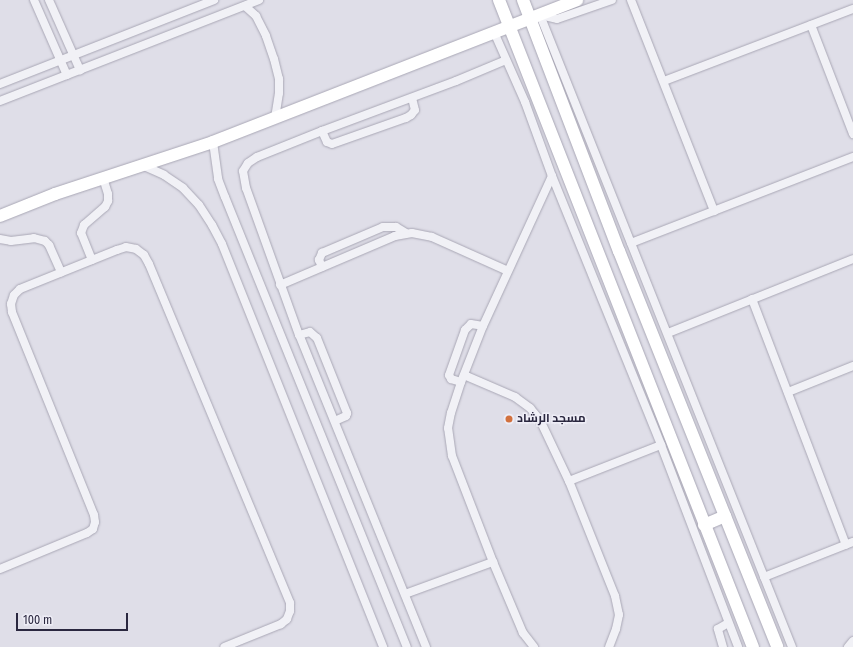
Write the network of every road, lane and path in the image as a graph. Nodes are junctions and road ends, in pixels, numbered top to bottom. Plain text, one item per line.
1 (34, 0) edge
2 (50, 0) edge
3 (214, 0) edge
4 (259, 0) edge
5 (499, 0) edge
6 (523, 0) edge
7 (577, 0) edge
8 (612, 0) edge
9 (631, 0) edge
10 (244, 6) junction
11 (853, 9) edge
12 (535, 17) junction
13 (811, 25) junction
14 (509, 26) junction
15 (494, 32) junction
16 (73, 55) junction
17 (60, 60) junction
18 (506, 60) junction
19 (80, 70) junction
20 (67, 75) junction
21 (664, 81) junction
22 (0, 84) edge
23 (412, 98) junction
24 (0, 101) edge
25 (275, 118) junction
26 (322, 131) junction
27 (853, 134) edge
28 (213, 142) junction
29 (853, 158) edge
30 (142, 165) junction
31 (552, 176) junction
32 (103, 178) junction
33 (714, 211) junction
34 (0, 216) edge
35 (406, 233) junction
36 (0, 239) edge
37 (631, 243) junction
38 (853, 259) edge
39 (92, 260) junction
40 (322, 268) junction
41 (508, 271) junction
42 (61, 272) junction
43 (280, 285) junction
44 (752, 299) junction
45 (483, 326) junction
46 (668, 332) junction
47 (299, 335) junction
48 (853, 366) edge
49 (462, 378) junction
50 (788, 392) junction
51 (335, 421) junction
52 (661, 445) junction
53 (569, 481) junction
54 (725, 516) junction
55 (704, 525) junction
56 (849, 543) edge
57 (493, 562) junction
58 (0, 569) edge
59 (764, 577) junction
60 (405, 594) junction
61 (728, 623) junction
62 (853, 641) edge
63 (224, 647) edge
64 (383, 647) edge
65 (407, 647) edge
66 (426, 647) edge
67 (534, 647) edge
68 (609, 647) edge
69 (724, 647) edge
70 (738, 647) edge
71 (752, 647) edge
72 (777, 647) edge
73 (792, 647) edge
74 (848, 647) edge

1 - 17 street
2 - 16 street
3 - 16 street
4 - 10 street
5 - 14 street
6 - 12 street
7 - 12 street
8 - 12 street
9 - 21 street
10 - 19 street
10 - 25 street
11 - 13 street
12 - 14 street
12 - 37 street
12 - 54 street
13 - 21 street
13 - 27 street
14 - 15 street
14 - 55 street
15 - 18 street
15 - 25 street
16 - 17 street
16 - 19 street
17 - 20 street
17 - 22 street
18 - 23 street
18 - 31 street
19 - 20 street
20 - 24 street
21 - 33 street
23 - 26 street
23 - 26 street
25 - 28 street
26 - 43 street
28 - 30 street
28 - 65 street
29 - 33 street
30 - 32 street
30 - 64 street
31 - 41 street
31 - 52 street
32 - 34 street
32 - 39 street
33 - 37 street
35 - 40 street
35 - 40 street
35 - 41 street
36 - 42 street
37 - 46 street
38 - 44 street
39 - 42 street
39 - 63 street
40 - 43 street
41 - 45 street
42 - 58 street
43 - 47 street
44 - 46 street
44 - 50 street
45 - 49 street
45 - 49 street
46 - 59 street
47 - 51 street
47 - 51 street
48 - 50 street
49 - 53 street
49 - 57 street
50 - 56 street
51 - 60 street
52 - 53 street
52 - 61 street
53 - 68 street
54 - 55 street
54 - 72 street
55 - 71 street
56 - 59 street
57 - 60 street
57 - 67 street
59 - 73 street
60 - 66 street
61 - 69 street
61 - 70 street
62 - 74 street

